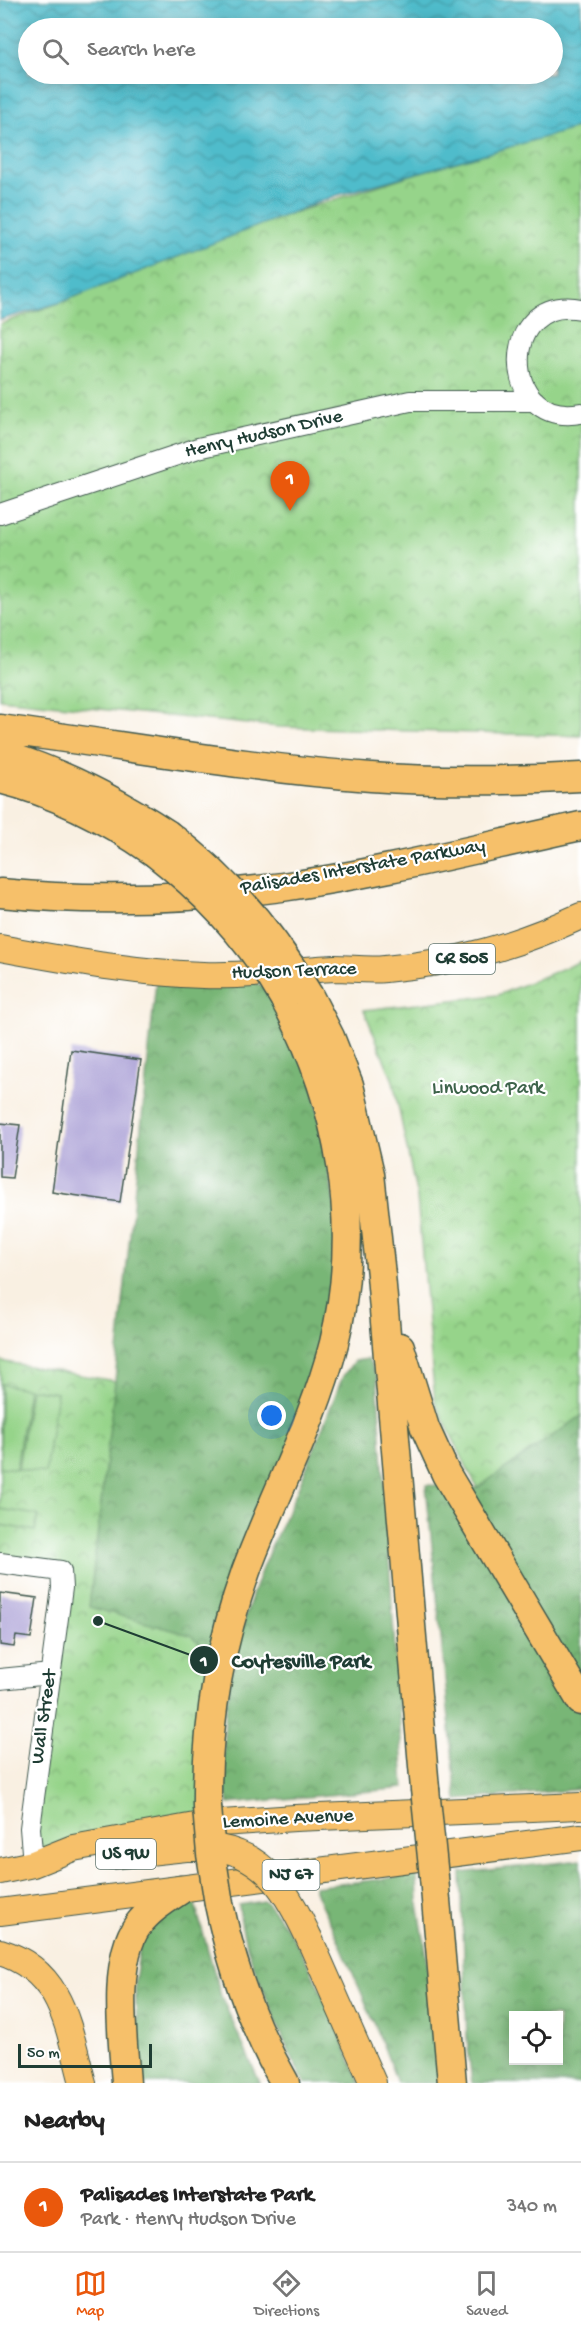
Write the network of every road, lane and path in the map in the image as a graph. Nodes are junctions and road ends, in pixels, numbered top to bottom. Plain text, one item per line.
1 (581, 309) edge
2 (535, 401) junction
3 (581, 412) edge
4 (0, 514) edge
5 (0, 729) edge
6 (0, 754) edge
7 (581, 777) edge
8 (0, 778) edge
9 (581, 826) edge
10 (161, 843) junction
11 (0, 892) edge
12 (581, 916) edge
13 (0, 948) edge
14 (297, 997) junction
15 (381, 1275) junction
16 (0, 1563) edge
17 (51, 1674) junction
18 (0, 1679) edge
19 (581, 1701) edge
20 (581, 1806) edge
21 (581, 1837) edge
22 (33, 1864) junction
23 (0, 1871) edge
24 (180, 1890) junction
25 (0, 1912) edge
26 (0, 1952) edge
27 (264, 2041) junction
28 (83, 2083) edge
29 (126, 2083) edge
30 (275, 2083) edge
31 (285, 2083) edge
32 (373, 2083) edge
33 (452, 2083) edge

1 - 2 street
2 - 3 street, Henry Hudson Drive
2 - 4 street, Henry Hudson Drive
5 - 7 highway
6 - 10 highway
8 - 10 highway
9 - 11 highway, Palisades Interstate Parkway
10 - 14 highway, bridge
12 - 13 main road, Hudson Terrace / CR 505
14 - 15 highway
14 - 27 highway, bridge
15 - 19 highway
15 - 33 highway, bridge
16 - 17 street, Wall Street
17 - 18 street
17 - 22 street, Wall Street
20 - 22 main road, Lemoine Avenue
21 - 24 main road, NJ 67
22 - 23 main road, Lemoine Avenue / US 9W
22 - 32 main road, US 9W, bridge
24 - 25 main road, NJ 67
24 - 29 highway
26 - 28 main road
27 - 30 highway
27 - 31 highway

